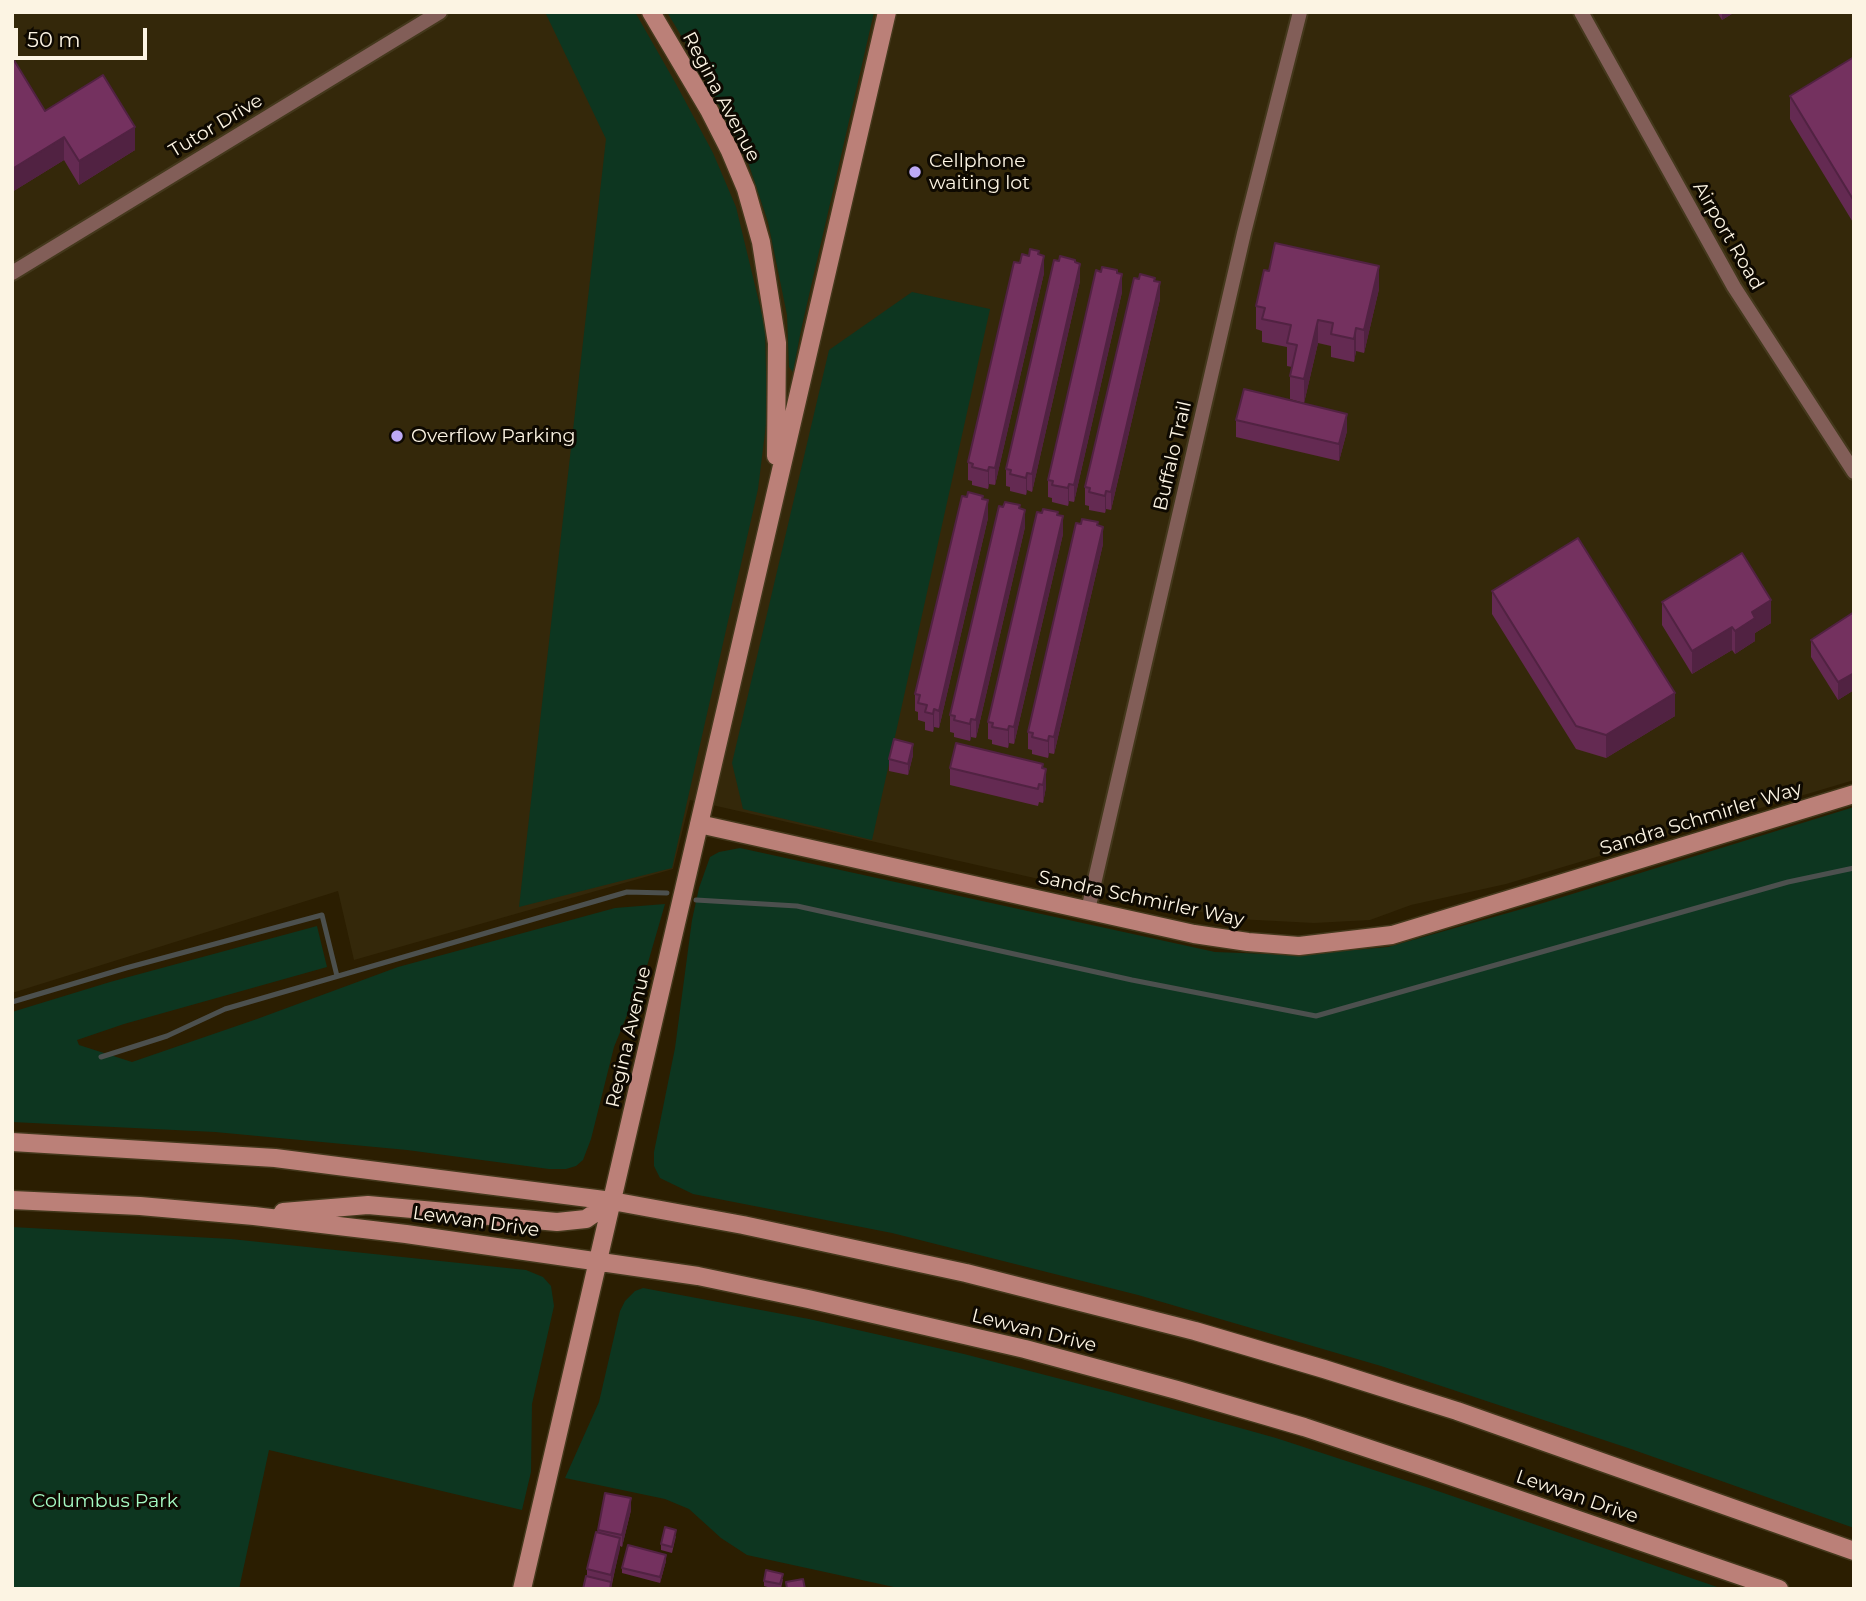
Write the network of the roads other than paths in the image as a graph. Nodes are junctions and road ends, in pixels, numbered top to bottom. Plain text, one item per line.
1 (440, 12) edge
2 (651, 12) edge
3 (887, 12) edge
4 (1300, 12) edge
5 (1581, 12) edge
6 (12, 273) edge
7 (1854, 472) edge
8 (774, 494) junction
9 (1854, 794) edge
10 (699, 824) junction
11 (1087, 910) junction
12 (12, 1142) edge
13 (12, 1200) edge
14 (612, 1201) junction
15 (254, 1216) junction
16 (598, 1260) junction
17 (1854, 1551) edge
18 (522, 1589) edge
19 (1779, 1589) edge

1 - 6 street, Tutor Drive
2 - 8 main road, Regina Avenue
3 - 8 main road, Regina Avenue
4 - 11 street, Buffalo Trail
5 - 7 street, Airport Road
8 - 10 main road, Regina Avenue
9 - 11 main road, Sandra Schmirler Way
10 - 11 main road, Sandra Schmirler Way
10 - 14 main road, Regina Avenue
12 - 14 main road, Lewvan Drive
13 - 15 main road, Lewvan Drive
14 - 15 main road, Lewvan Drive
14 - 16 main road, Regina Avenue
14 - 17 main road, Lewvan Drive
15 - 16 main road, Lewvan Drive
16 - 18 main road, Regina Avenue
16 - 19 main road, Lewvan Drive

